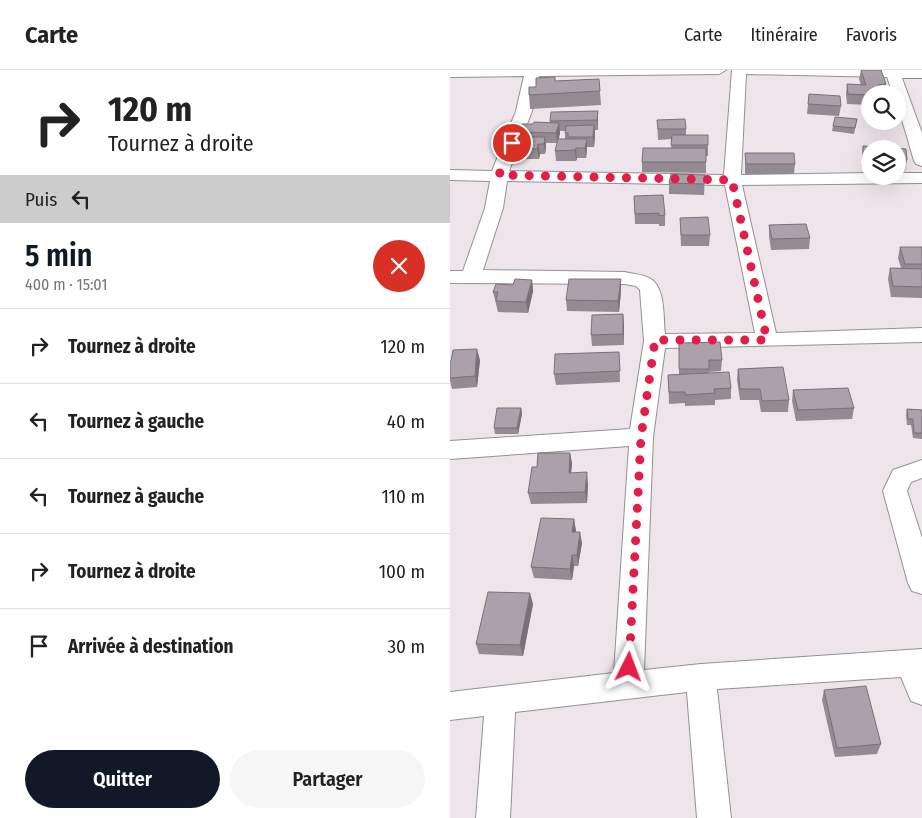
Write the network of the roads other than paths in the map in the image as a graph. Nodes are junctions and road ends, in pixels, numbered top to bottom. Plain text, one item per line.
1 (719, 70) edge
2 (739, 70) edge
3 (744, 70) edge
4 (533, 71) edge
5 (450, 73) edge
6 (893, 74) junction
7 (922, 74) edge
8 (922, 161) edge
9 (450, 174) edge
10 (499, 175) junction
11 (922, 178) edge
12 (732, 180) junction
13 (471, 276) junction
14 (450, 277) edge
15 (922, 335) edge
16 (655, 340) junction
17 (767, 340) junction
18 (641, 437) junction
19 (450, 450) edge
20 (922, 469) edge
21 (922, 583) edge
22 (916, 663) edge
23 (701, 677) junction
24 (628, 686) junction
25 (922, 691) edge
26 (500, 699) junction
27 (450, 706) edge
28 (493, 818) edge
29 (714, 818) edge

1 - 4 street
2 - 12 street
3 - 6 street
4 - 5 street
4 - 10 street
6 - 7 street
6 - 8 street
9 - 10 street
10 - 12 street
10 - 13 street
11 - 12 street
12 - 17 street
13 - 14 street
13 - 16 street
15 - 17 street
16 - 17 street
16 - 18 street
18 - 19 street
18 - 24 street
20 - 21 street
22 - 23 street
22 - 25 street
23 - 24 street
23 - 29 street
24 - 26 street
26 - 27 street
26 - 28 street

